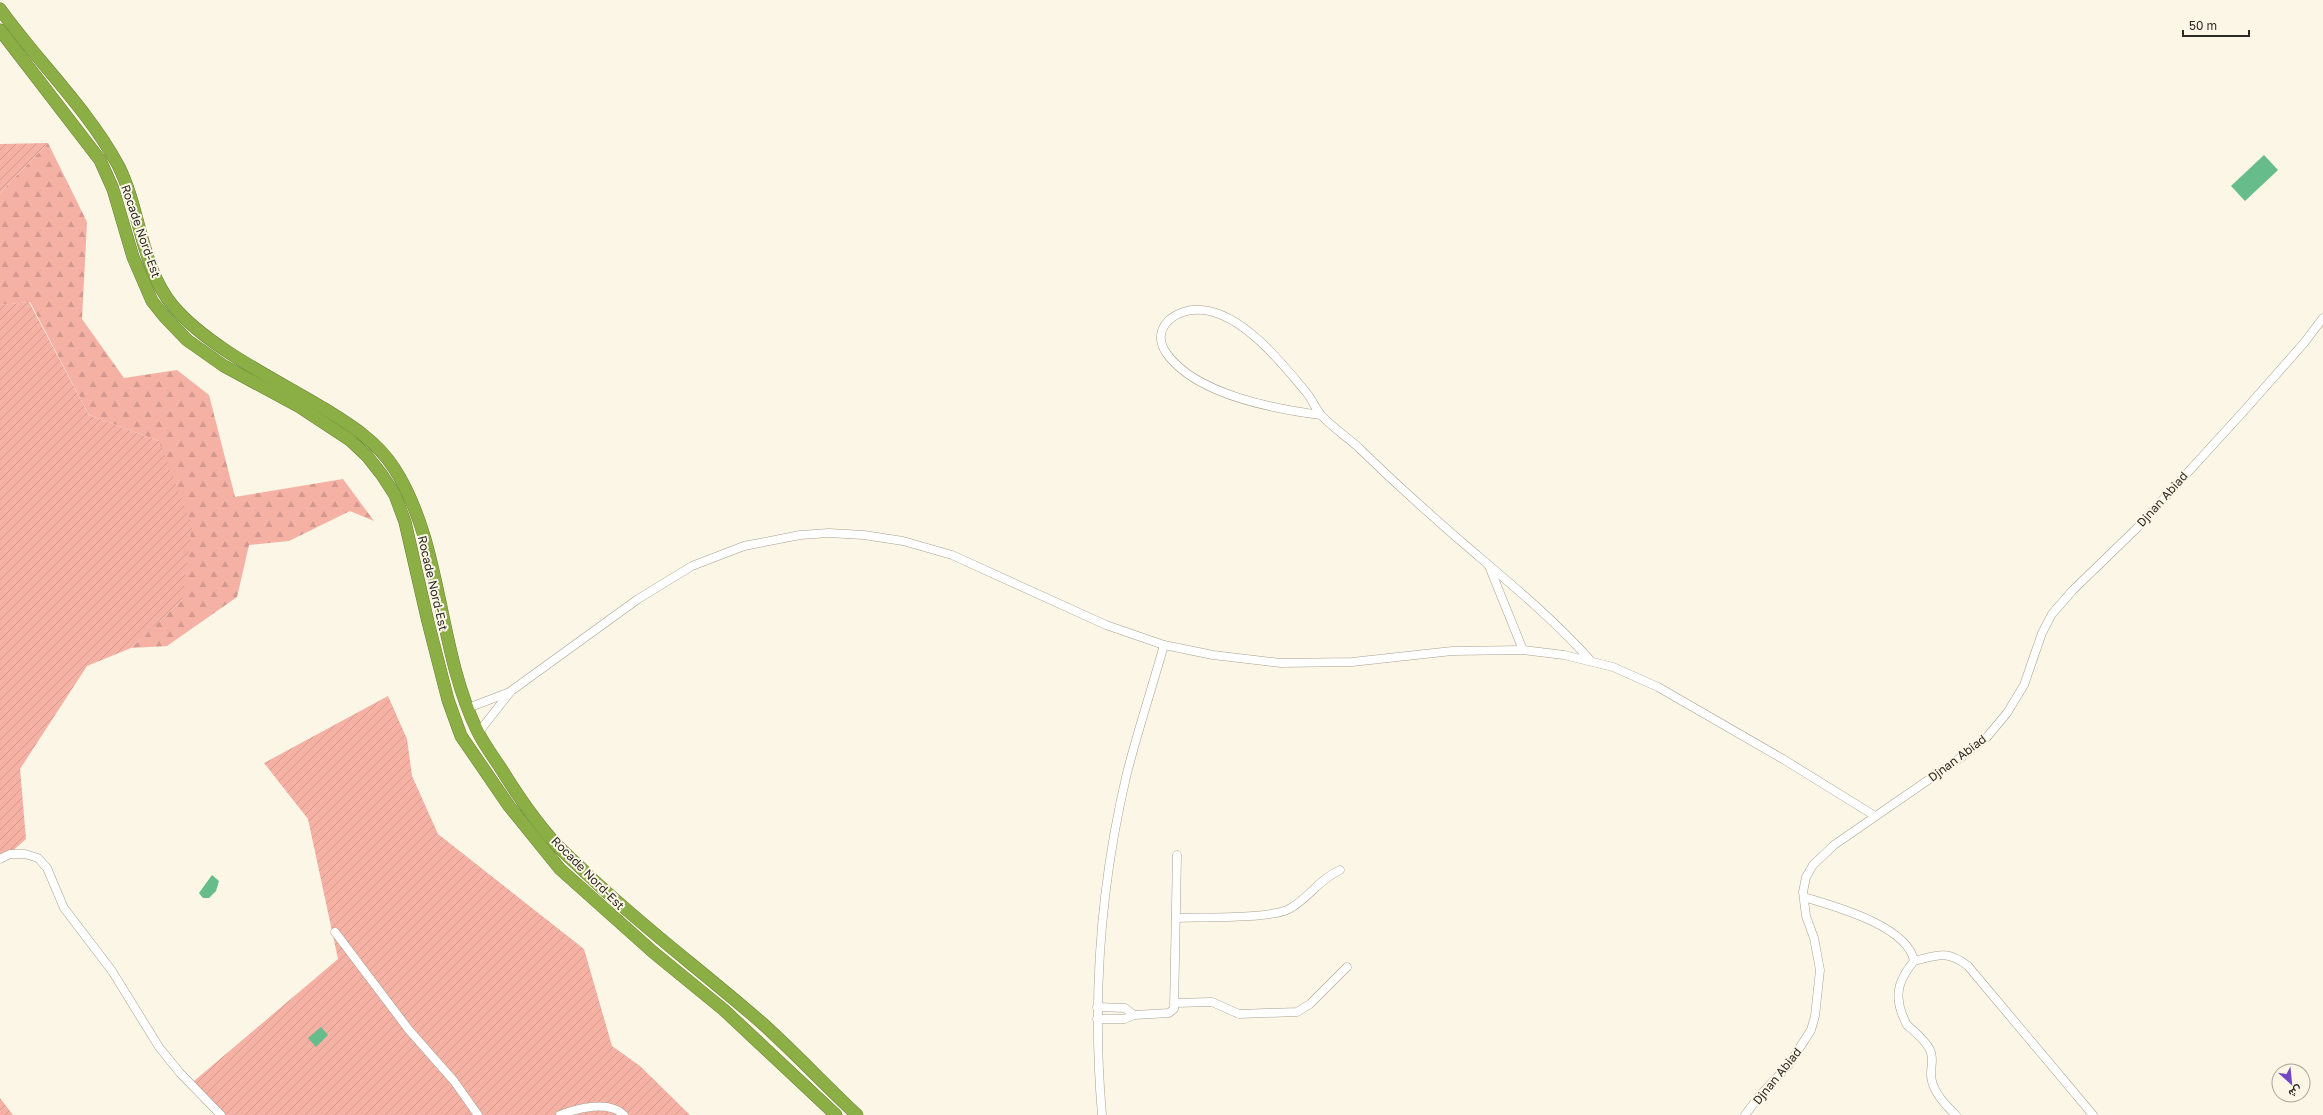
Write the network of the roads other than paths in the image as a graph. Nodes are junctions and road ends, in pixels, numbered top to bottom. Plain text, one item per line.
1 (0, 9) edge
2 (0, 30) edge
3 (2323, 318) edge
4 (1321, 415) junction
5 (1488, 564) junction
6 (1164, 645) junction
7 (1524, 650) junction
8 (1591, 661) junction
9 (511, 691) junction
10 (468, 708) junction
11 (478, 733) junction
12 (1875, 816) junction
13 (1177, 854) dead end
14 (0, 859) edge
15 (1340, 870) dead end
16 (1804, 897) junction
17 (1176, 918) junction
18 (335, 932) dead end
19 (1914, 961) junction
20 (1346, 967) dead end
21 (1175, 1004) junction
22 (1097, 1007) junction
23 (1134, 1015) junction
24 (1097, 1019) junction
25 (221, 1115) edge
26 (478, 1115) edge
27 (560, 1115) edge
28 (624, 1115) edge
29 (836, 1115) edge
30 (857, 1115) edge
31 (1102, 1115) edge
32 (1745, 1115) edge
33 (1956, 1115) edge
34 (2093, 1115) edge

1 - 10 highway, Rocade Nord-Est
2 - 29 highway, Rocade Nord-Est
3 - 12 street, Djnan Abiad
4 - 4 street
4 - 5 street
5 - 7 street
5 - 8 street
6 - 7 street
6 - 9 street
6 - 22 street
7 - 8 street
8 - 12 street
9 - 10 street
9 - 11 street
10 - 11 highway, Rocade Nord-Est
11 - 30 highway, Rocade Nord-Est
12 - 16 street, Djnan Abiad
13 - 17 street
14 - 25 street
15 - 17 street
16 - 19 street
16 - 32 street, Djnan Abiad
17 - 21 street
18 - 26 street
19 - 33 street
19 - 34 street
20 - 21 street
21 - 23 street
22 - 23 street
22 - 24 street
23 - 24 street
24 - 31 street
27 - 28 street

